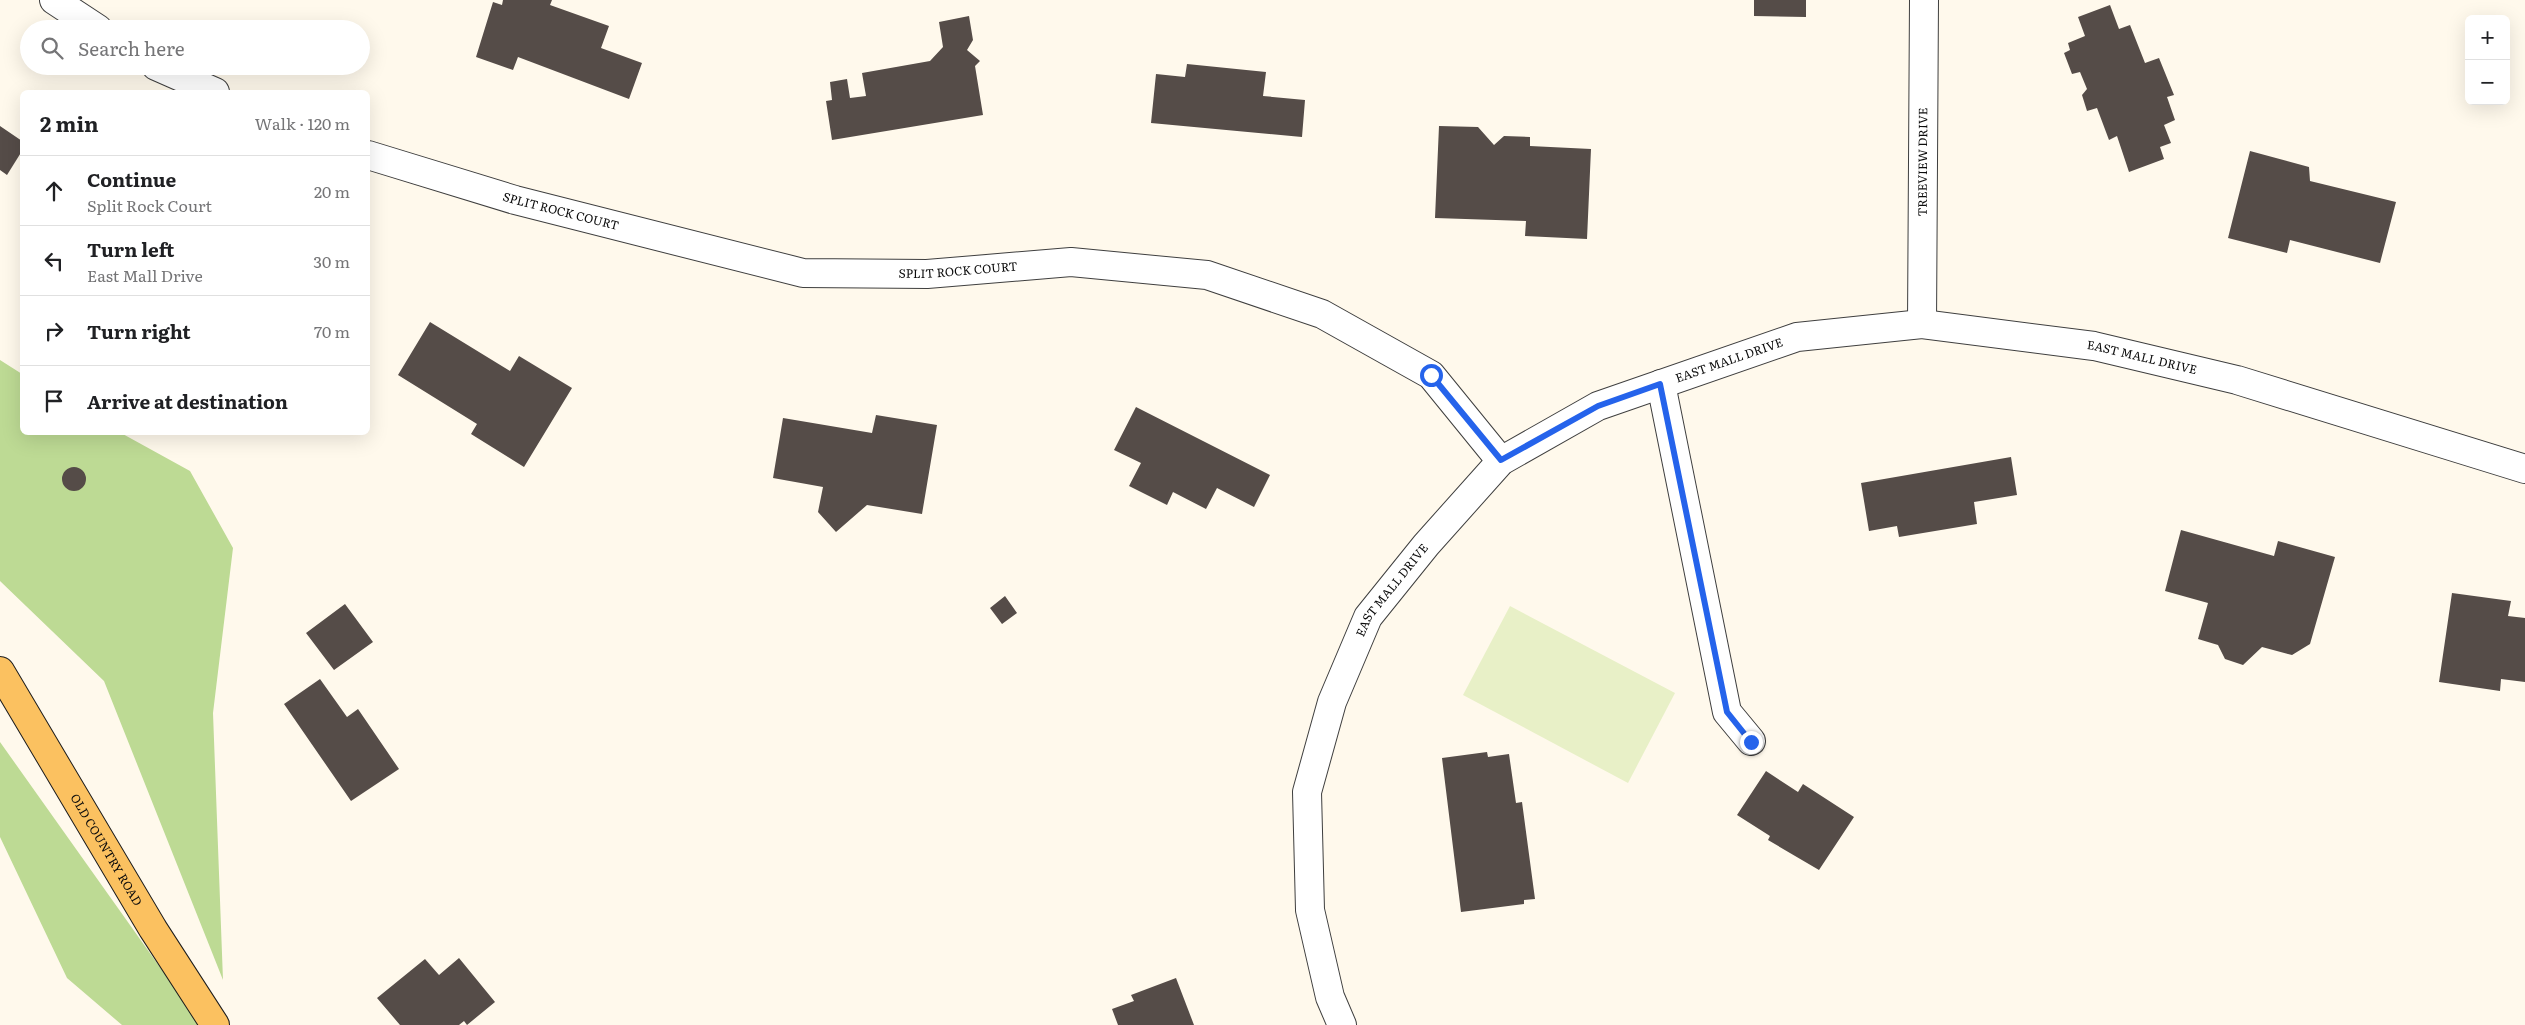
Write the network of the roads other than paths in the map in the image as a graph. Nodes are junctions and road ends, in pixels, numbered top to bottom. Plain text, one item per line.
1 (54, 0) edge
2 (1924, 0) edge
3 (84, 20) edge
4 (176, 75) edge
5 (210, 90) edge
6 (370, 156) edge
7 (1922, 324) junction
8 (1660, 384) junction
9 (1501, 460) junction
10 (2524, 461) edge
11 (0, 671) edge
12 (1751, 742) dead end
13 (215, 1025) edge
14 (1342, 1025) edge

1 - 3 street
2 - 7 street, TREEVIEW DRIVE
4 - 5 street
6 - 9 street, SPLIT ROCK COURT
7 - 8 street, EAST MALL DRIVE
7 - 10 street, EAST MALL DRIVE
8 - 9 street, EAST MALL DRIVE
8 - 12 street
9 - 14 street, EAST MALL DRIVE
11 - 13 main road, OLD COUNTRY ROAD

